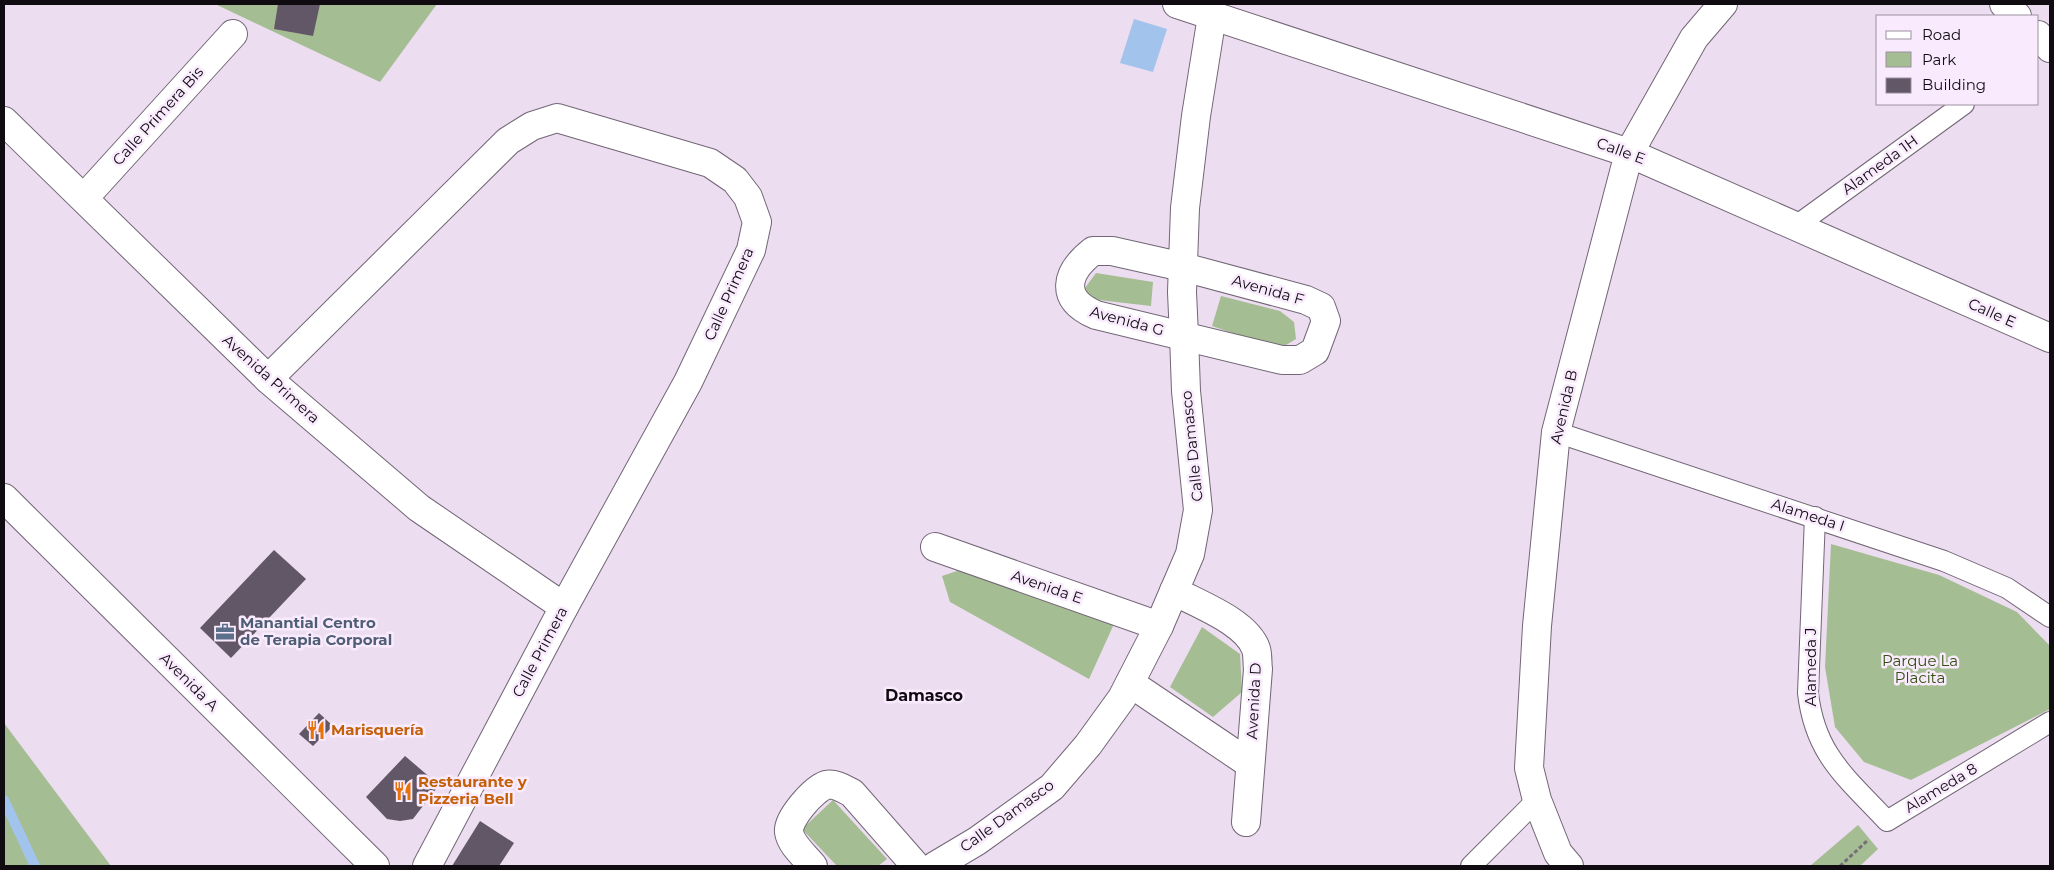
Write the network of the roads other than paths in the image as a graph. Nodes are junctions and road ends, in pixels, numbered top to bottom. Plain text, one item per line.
1 (1177, 4) edge
2 (1723, 4) edge
3 (2004, 4) edge
4 (2017, 15) edge
5 (1212, 16) junction
6 (233, 34) dead end
7 (1963, 105) edge
8 (4, 121) edge
9 (1629, 153) junction
10 (84, 198) junction
11 (1796, 226) junction
12 (1183, 267) junction
13 (1184, 336) junction
14 (2050, 338) edge
15 (268, 379) junction
16 (1556, 432) junction
17 (4, 498) edge
18 (1815, 517) junction
19 (935, 547) dead end
20 (1174, 591) junction
21 (564, 607) junction
22 (2050, 617) edge
23 (1159, 626) junction
24 (1130, 683) junction
25 (2050, 722) edge
26 (1250, 764) junction
27 (1537, 800) junction
28 (1887, 821) joint
29 (1246, 822) dead end
30 (968, 858) edge
31 (375, 866) edge
32 (427, 866) edge
33 (813, 866) edge
34 (916, 866) edge
35 (935, 866) edge
36 (1471, 866) edge
37 (1569, 866) edge

1 - 5 street, Calle E
2 - 9 street, Avenida B
3 - 4 street
5 - 9 street, Calle E
5 - 12 street, Calle Damasco
6 - 10 street, Calle Primera Bis
7 - 11 lane, Alameda 1H
8 - 10 street, Avenida Primera
9 - 11 street, Calle E
9 - 16 street, Avenida B
10 - 15 street, Avenida Primera
11 - 14 street, Calle E
12 - 13 street, Calle Damasco
12 - 13 street, Avenida G
12 - 13 street, Avenida F
13 - 20 street, Calle Damasco
15 - 21 street, Avenida Primera
15 - 21 street, Calle Primera
16 - 18 lane, Alameda I
16 - 27 street, Avenida B
17 - 31 street, Avenida A
18 - 22 lane, Alameda I
18 - 28 lane, Alameda J
19 - 23 street, Avenida E
20 - 23 street, Calle Damasco
20 - 26 street, Avenida D
21 - 32 street, Calle Primera
23 - 24 street, Calle Damasco
24 - 26 street, Avenida D
24 - 30 street, Calle Damasco
25 - 28 lane, Alameda 8
26 - 29 street, Avenida D
27 - 36 lane
27 - 37 street, Avenida B
30 - 35 street, Calle Damasco
33 - 34 street

